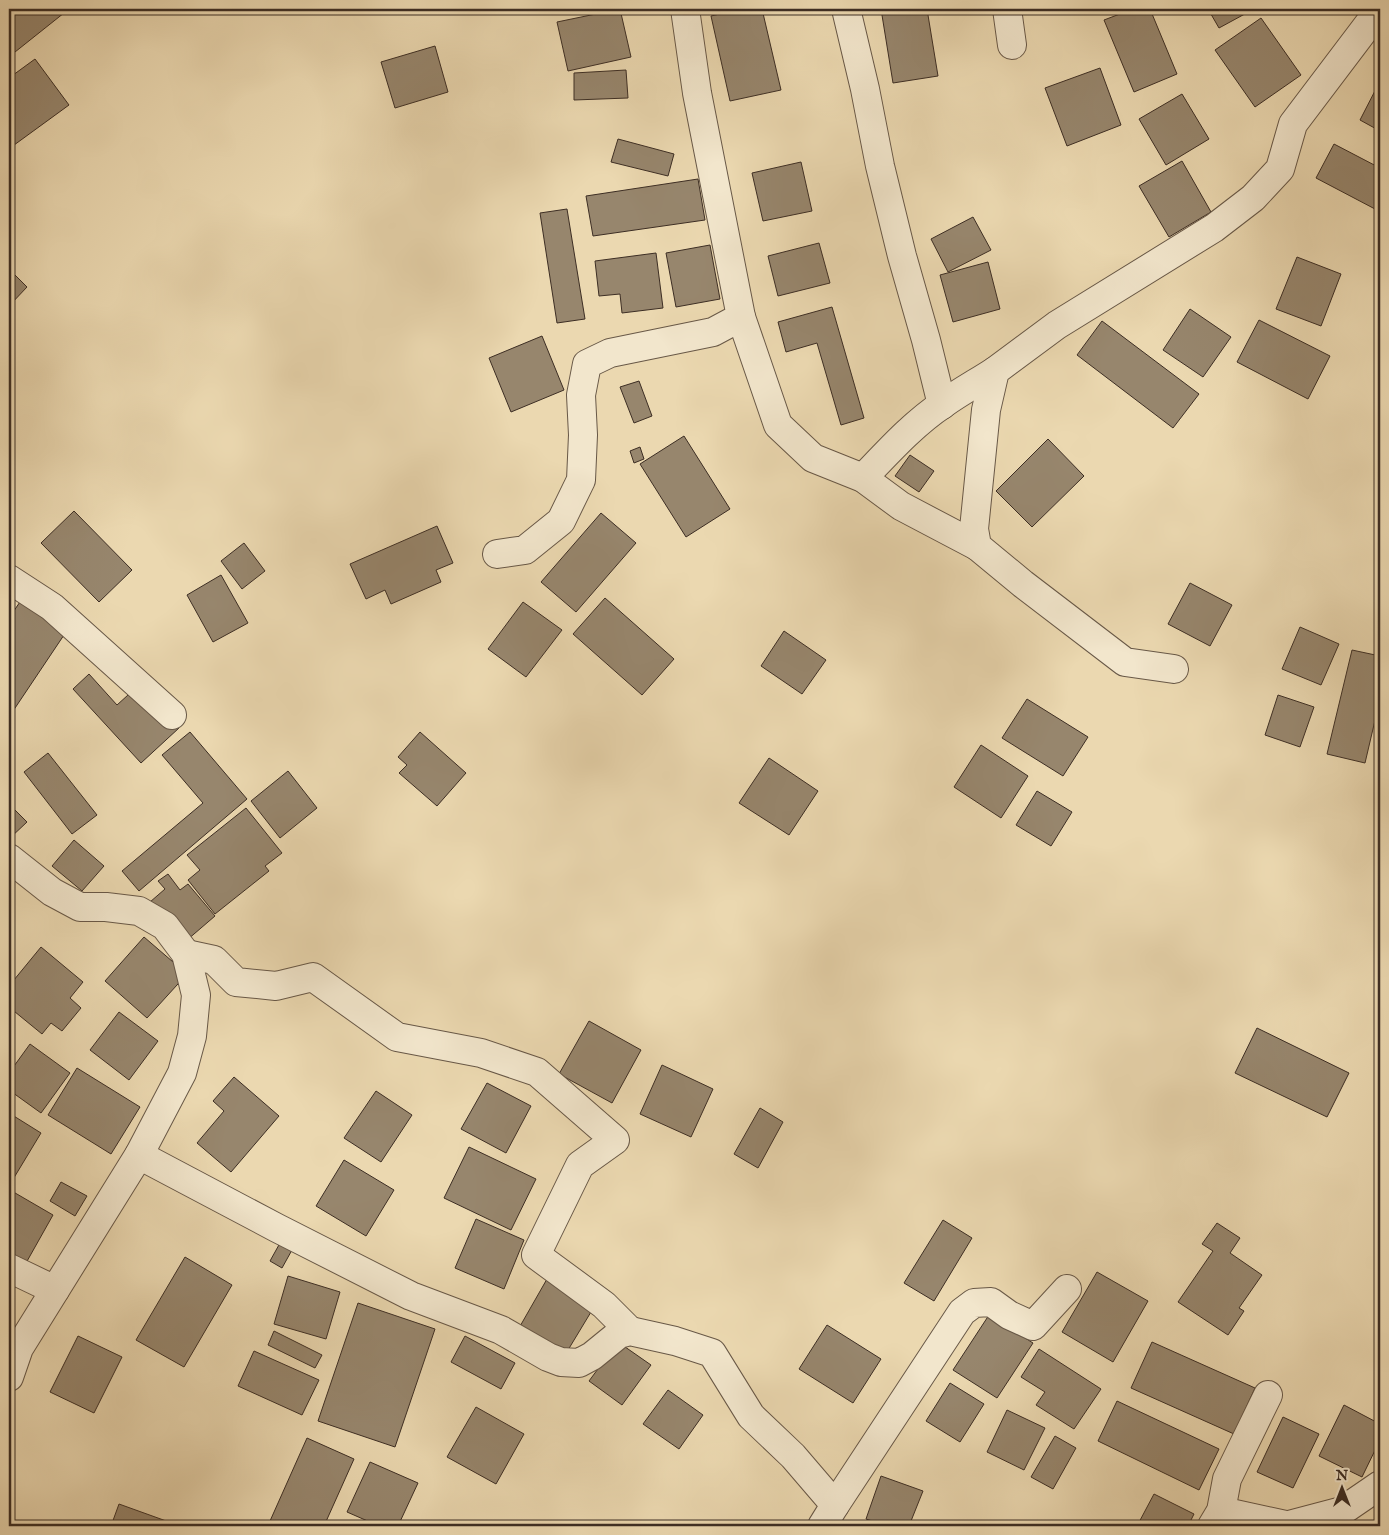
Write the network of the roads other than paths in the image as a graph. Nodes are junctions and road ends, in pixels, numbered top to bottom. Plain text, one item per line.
1 (685, 9) edge
2 (846, 9) edge
3 (1007, 9) edge
4 (1380, 9) edge
5 (1012, 45) dead end
6 (741, 317) junction
7 (995, 371) junction
8 (942, 404) junction
9 (863, 478) junction
10 (977, 546) junction
11 (496, 554) dead end
12 (9, 579) edge
13 (1174, 669) dead end
14 (172, 715) dead end
15 (9, 858) edge
16 (186, 954) junction
17 (139, 1155) junction
18 (9, 1268) edge
19 (1066, 1289) dead end
20 (55, 1290) junction
21 (630, 1331) junction
22 (9, 1377) edge
23 (1268, 1395) dead end
24 (1380, 1485) edge
25 (828, 1516) edge
26 (1217, 1519) edge
27 (1290, 1526) edge

1 - 6 street
2 - 8 street
3 - 5 street
4 - 7 street
6 - 9 street
6 - 11 street
7 - 8 street
7 - 10 street
8 - 9 street
9 - 10 street
10 - 13 street
12 - 14 street
15 - 16 street
16 - 17 street
16 - 21 street
17 - 20 street
17 - 21 street
18 - 20 street
19 - 25 street
20 - 22 street
21 - 25 street
23 - 26 street
24 - 27 street
26 - 27 street

